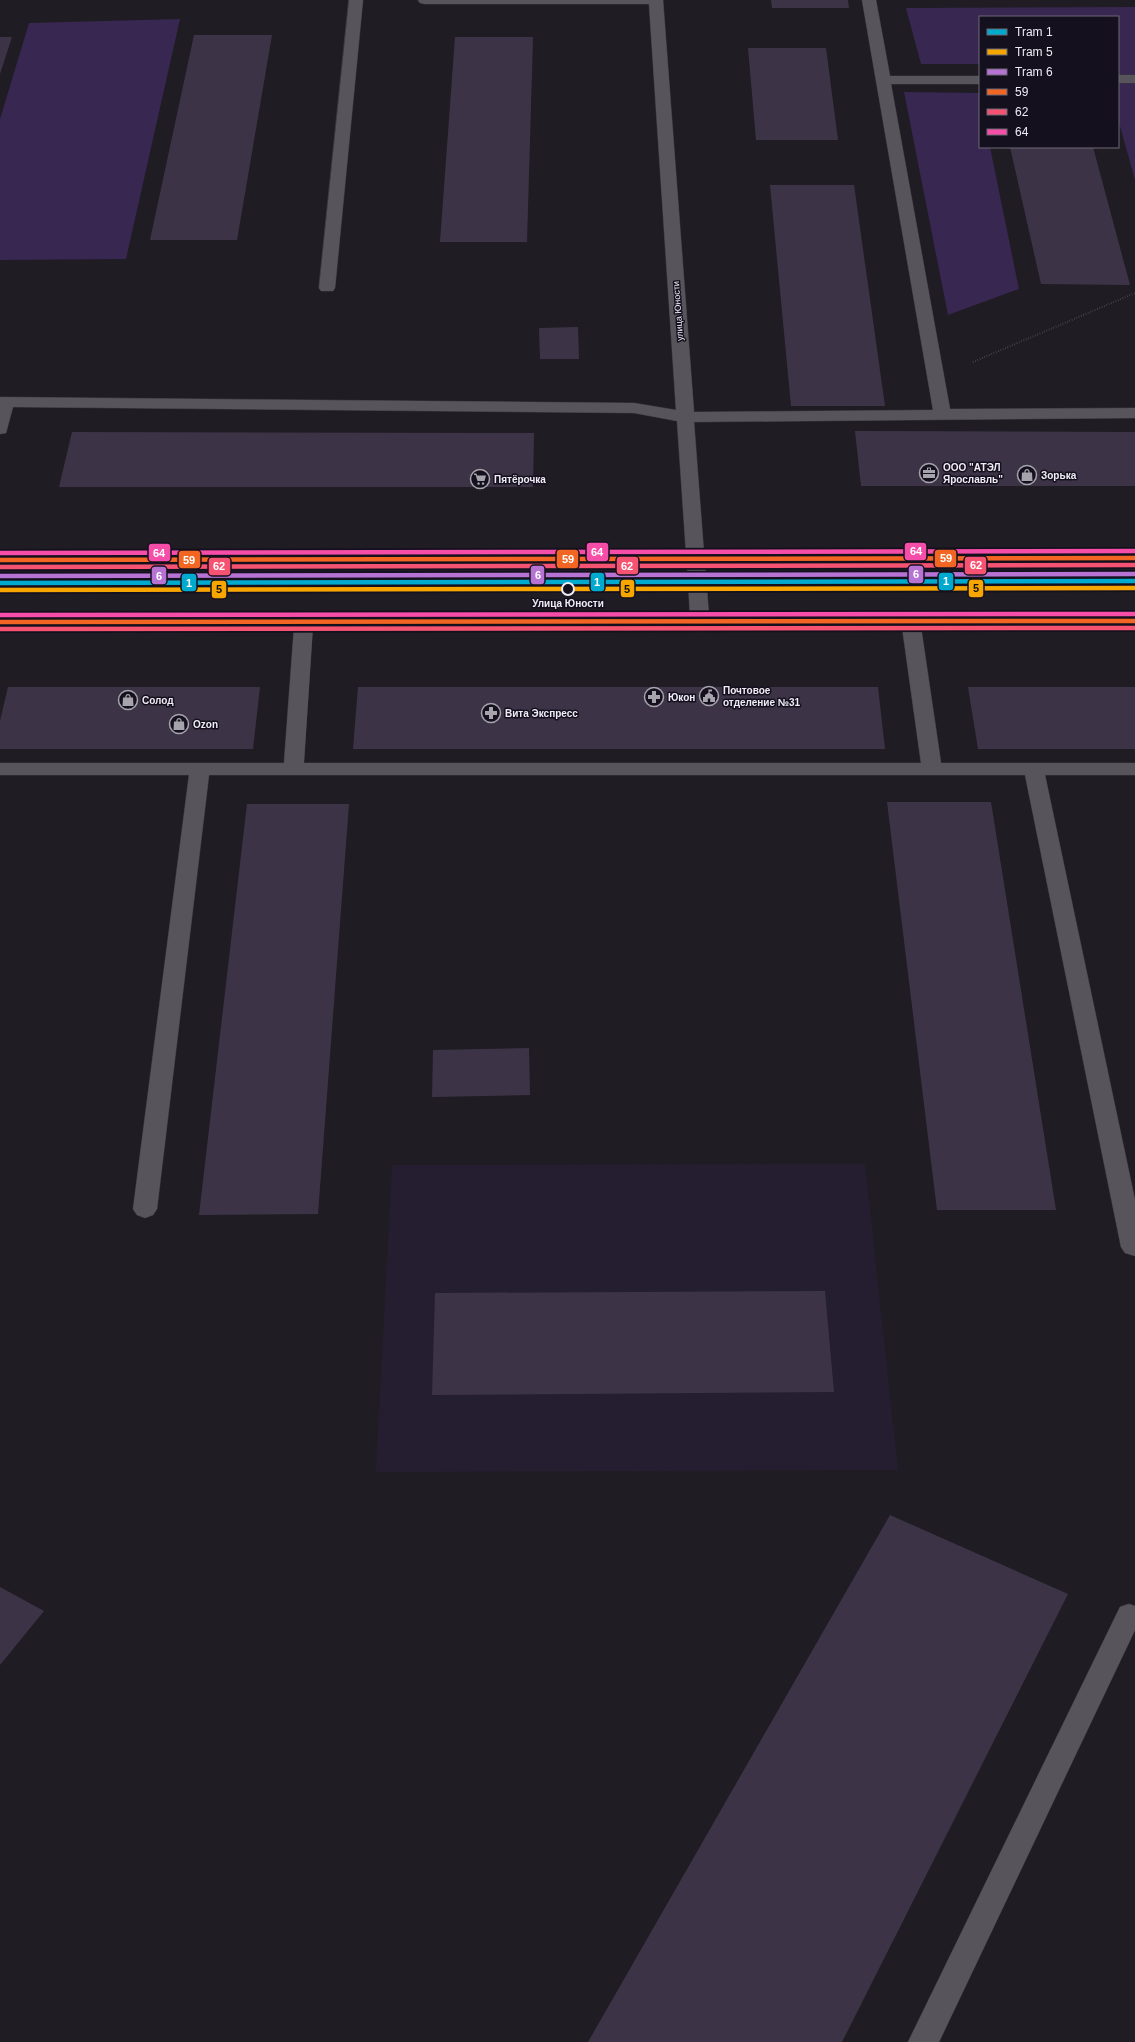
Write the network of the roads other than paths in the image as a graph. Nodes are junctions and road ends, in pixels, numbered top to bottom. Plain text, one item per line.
1 (356, 0) edge
2 (425, 0) edge
3 (656, 0) edge
4 (869, 0) edge
5 (1119, 79) edge
6 (1135, 79) edge
7 (883, 80) junction
8 (979, 80) edge
9 (327, 288) dead end
10 (3, 402) edge
11 (1135, 412) edge
12 (943, 416) junction
13 (686, 417) junction
14 (0, 429) edge
15 (696, 558) junction
16 (1135, 558) edge
17 (0, 560) edge
18 (911, 621) junction
19 (1135, 621) edge
20 (0, 622) edge
21 (304, 622) junction
22 (700, 622) junction
23 (0, 769) edge
24 (200, 769) junction
25 (294, 769) junction
26 (932, 769) junction
27 (1034, 769) junction
28 (1135, 769) edge
29 (145, 1209) dead end
30 (1135, 1247) edge
31 (1129, 1615) dead end
32 (923, 2042) edge

1 - 9 street
2 - 3 street
3 - 13 street, улица Юности
4 - 7 street
5 - 6 street
7 - 8 street
7 - 12 street
10 - 13 street
10 - 14 street
11 - 12 street
12 - 13 street
13 - 15 street, улица Юности
15 - 16 street
15 - 17 street
15 - 22 street, улица Юности
18 - 19 street
18 - 22 street
18 - 26 street
20 - 21 street
21 - 22 street
21 - 25 street
23 - 24 street
24 - 25 street
24 - 29 street
25 - 26 street
26 - 27 street
27 - 28 street
27 - 30 street
31 - 32 street

